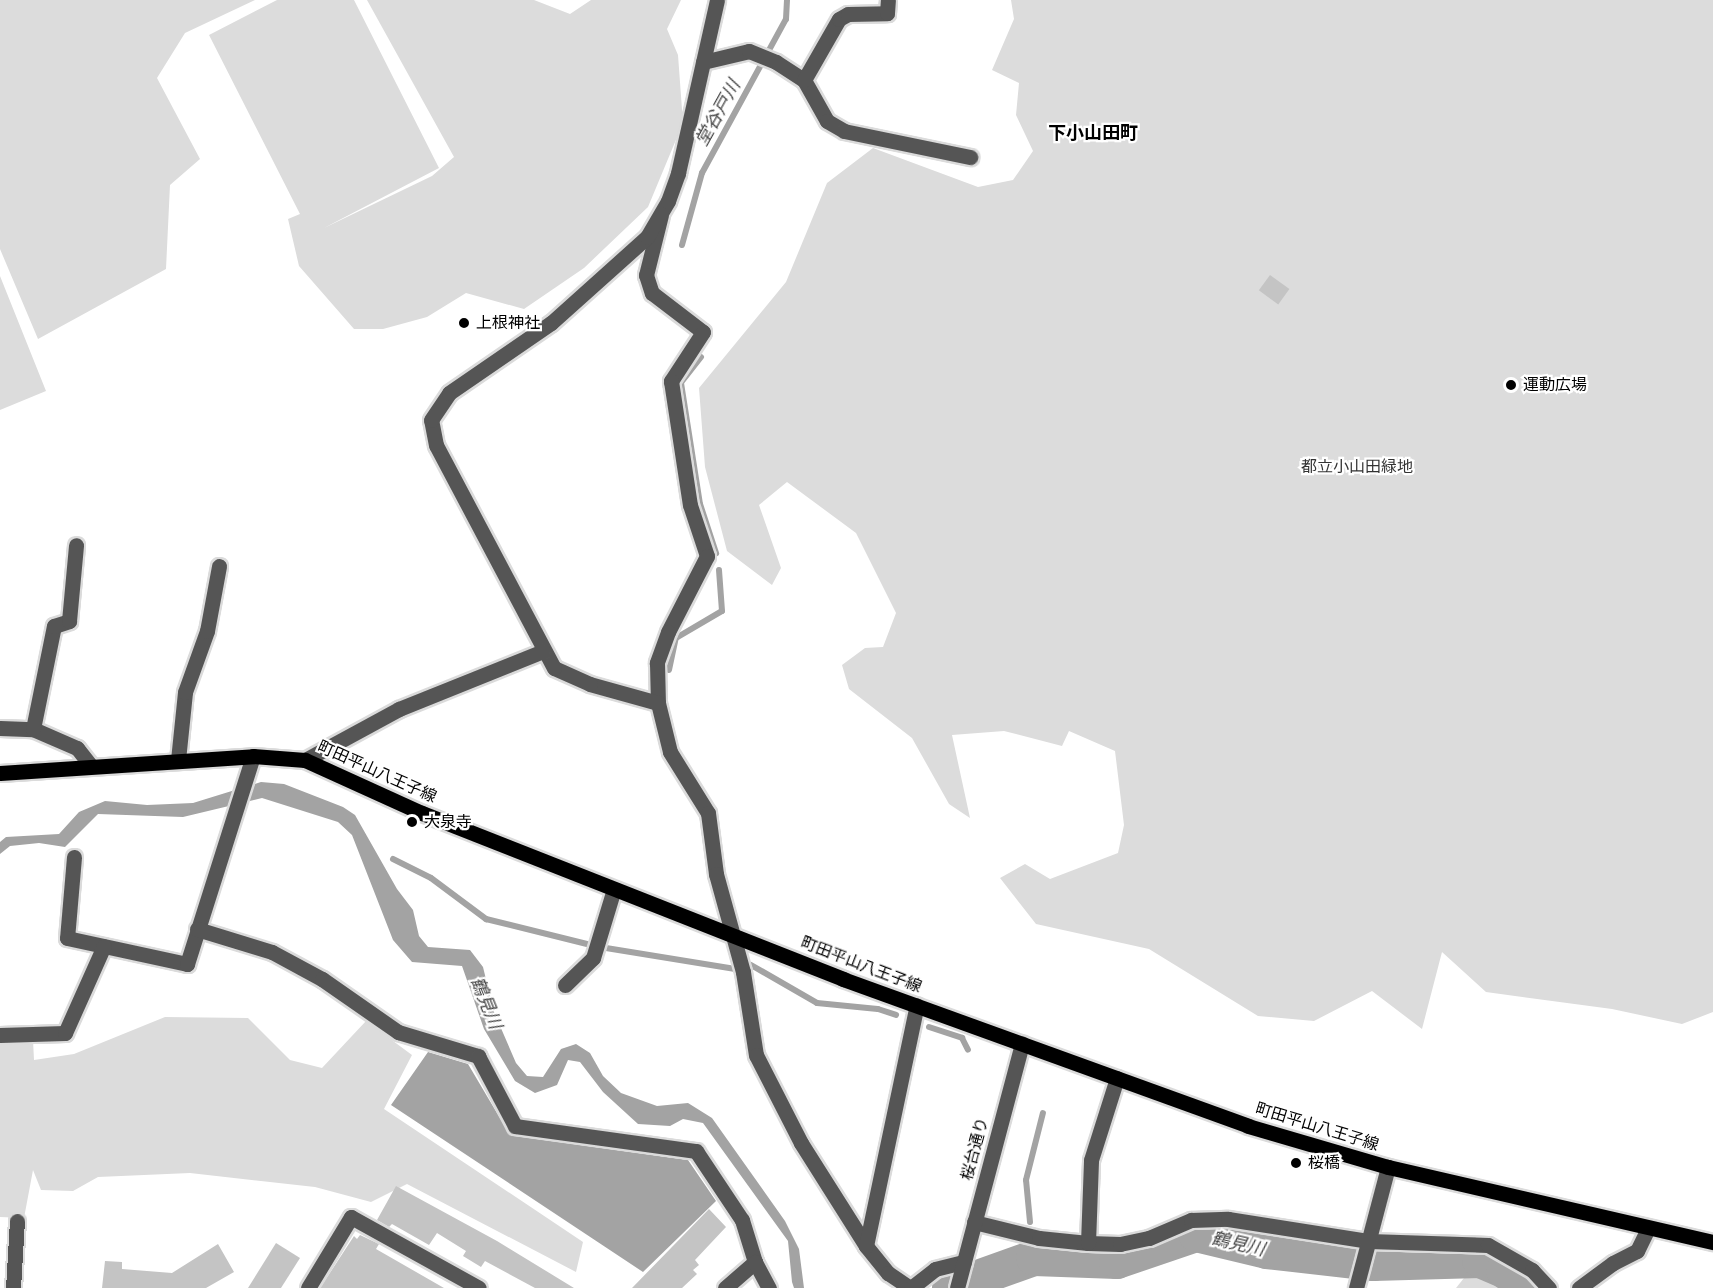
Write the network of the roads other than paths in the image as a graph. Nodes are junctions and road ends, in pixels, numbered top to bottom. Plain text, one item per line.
1 (717, 0) edge
2 (888, 0) edge
3 (703, 62) junction
4 (804, 80) junction
5 (970, 157) dead end
6 (661, 215) junction
7 (76, 545) dead end
8 (219, 566) dead end
9 (543, 651) junction
10 (658, 703) junction
11 (0, 728) edge
12 (33, 729) junction
13 (253, 756) junction
14 (178, 760) junction
15 (305, 760) junction
16 (91, 766) junction
17 (0, 773) edge
18 (74, 857) dead end
19 (614, 889) junction
20 (197, 929) junction
21 (731, 933) junction
22 (104, 946) junction
23 (566, 985) dead end
24 (917, 1005) junction
25 (0, 1035) edge
26 (1022, 1042) junction
27 (1117, 1078) junction
28 (1388, 1167) junction
29 (17, 1221) dead end
30 (974, 1222) junction
31 (1648, 1228) junction
32 (1713, 1242) edge
33 (1088, 1243) junction
34 (1368, 1245) junction
35 (866, 1246) junction
36 (755, 1262) junction
37 (964, 1263) junction
38 (13, 1288) edge
39 (308, 1288) edge
40 (479, 1288) edge
41 (725, 1288) edge
42 (769, 1288) edge
43 (910, 1288) edge
44 (957, 1288) edge
45 (1356, 1288) edge
46 (1549, 1288) edge
47 (1579, 1288) edge

1 - 3 street
2 - 4 street
3 - 4 street
3 - 6 street
4 - 5 street
6 - 9 street
6 - 10 street
7 - 12 street
8 - 14 street
9 - 10 street
9 - 15 street
10 - 21 street
11 - 12 street
12 - 16 street
13 - 14 main road, 町田平山八王子線
13 - 15 main road, 町田平山八王子線
13 - 20 street
14 - 16 main road, 町田平山八王子線
15 - 19 main road, 町田平山八王子線
16 - 17 main road, 町田平山八王子線
18 - 22 street
19 - 21 main road, 町田平山八王子線
19 - 23 street
20 - 22 street
20 - 36 street
21 - 24 main road, 町田平山八王子線
21 - 35 street
22 - 25 street
24 - 26 main road, 町田平山八王子線
24 - 35 street
26 - 27 main road, 町田平山八王子線
26 - 30 street, 桜台通り
27 - 28 main road, 町田平山八王子線
27 - 33 street
28 - 31 main road, 町田平山八王子線
28 - 34 street
29 - 38 street
30 - 33 street
30 - 37 street, 桜台通り
31 - 32 main road, 町田平山八王子線
31 - 47 street
33 - 34 street
34 - 45 street
34 - 46 street
35 - 43 street
36 - 41 street
36 - 42 street
37 - 43 street
37 - 44 street, 桜台通り
39 - 40 street

